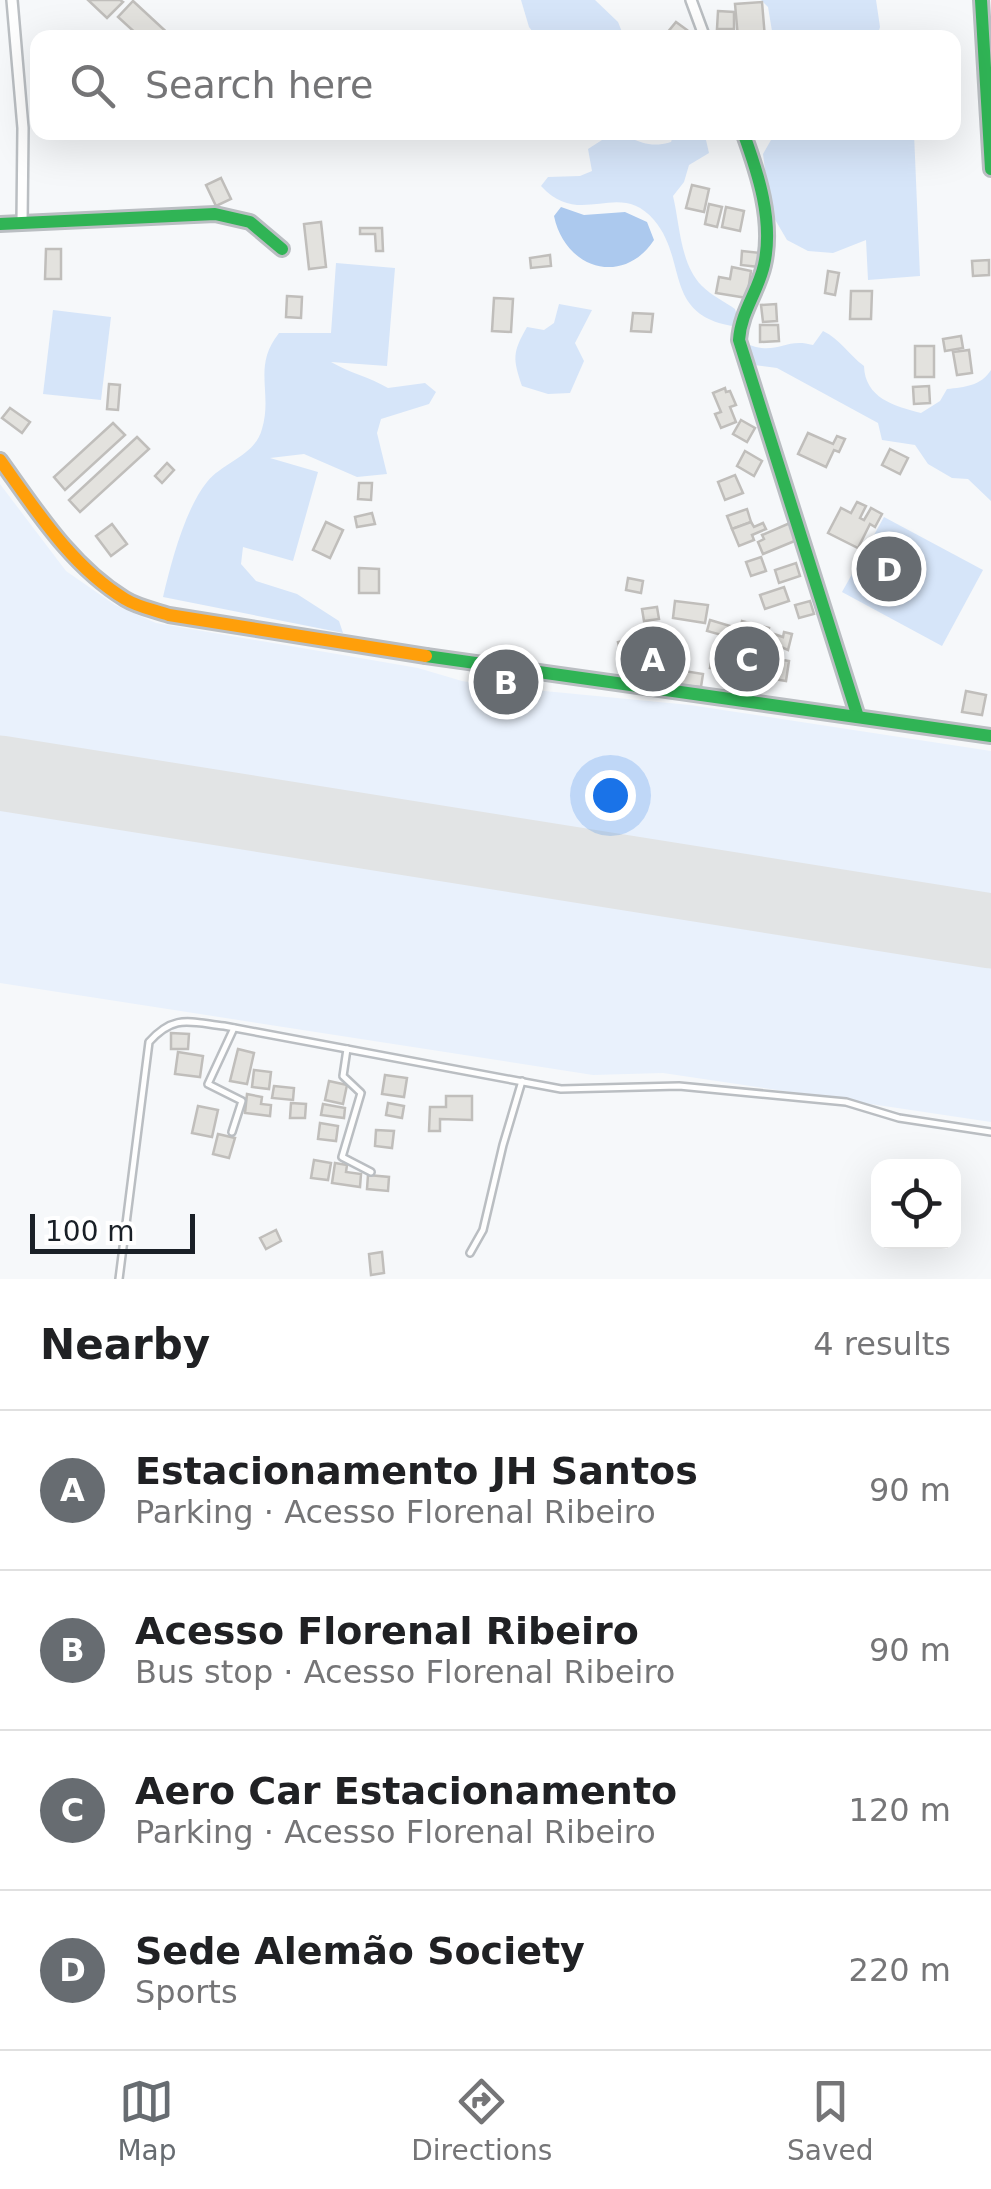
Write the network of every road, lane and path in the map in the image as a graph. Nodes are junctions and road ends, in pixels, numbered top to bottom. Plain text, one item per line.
1 (12, 0) edge
2 (692, 0) edge
3 (981, 0) edge
4 (700, 30) edge
5 (746, 140) edge
6 (991, 169) edge
7 (22, 222) junction
8 (0, 224) edge
9 (282, 249) dead end
10 (0, 460) edge
11 (858, 718) junction
12 (991, 736) edge
13 (234, 1028) junction
14 (347, 1049) junction
15 (522, 1082) junction
16 (232, 1132) dead end
17 (991, 1132) edge
18 (371, 1172) dead end
19 (470, 1253) dead end
20 (120, 1279) edge

1 - 7 street
2 - 4 street
3 - 6 street
5 - 11 street
7 - 8 street
7 - 9 street
10 - 11 street
11 - 12 street
13 - 14 lane
13 - 16 lane
13 - 20 lane
14 - 15 lane
14 - 18 lane
15 - 17 lane
15 - 19 lane

